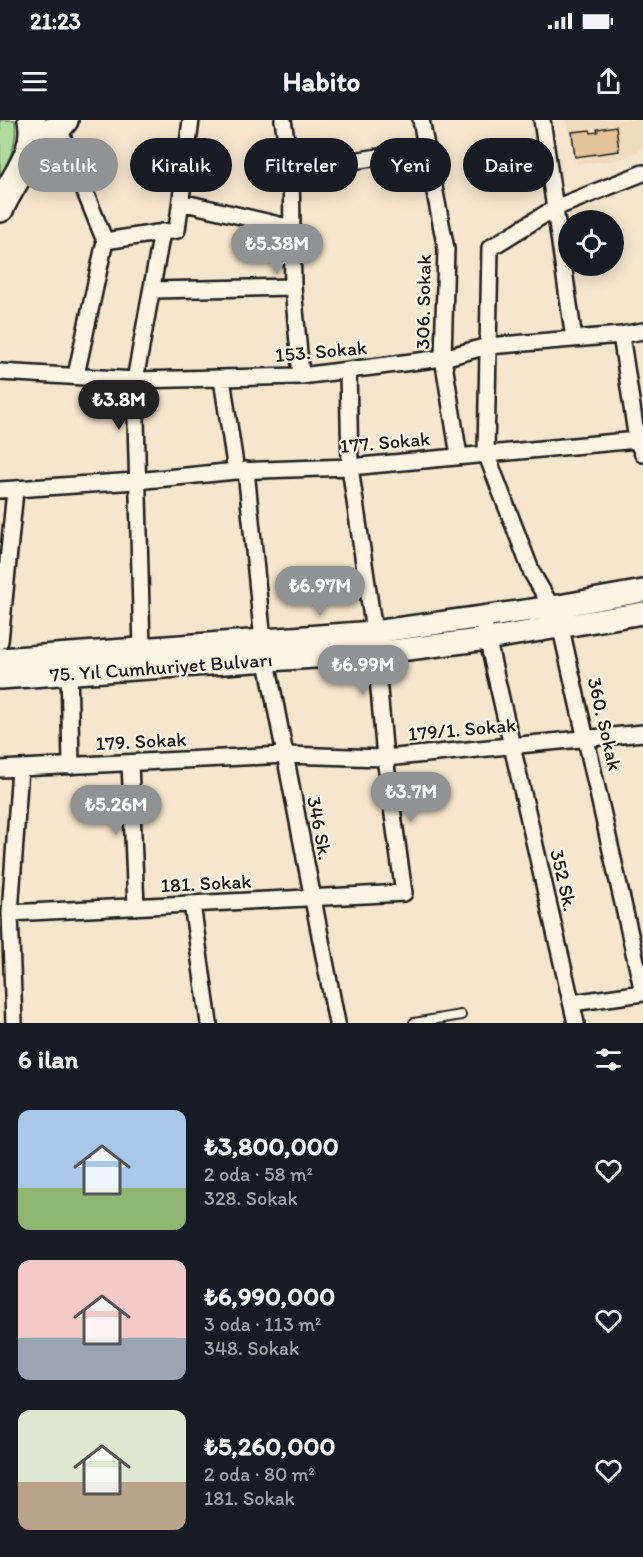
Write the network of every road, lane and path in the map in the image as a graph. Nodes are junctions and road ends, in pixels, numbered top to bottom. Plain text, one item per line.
1 (191, 120) edge
2 (283, 120) edge
3 (421, 120) edge
4 (542, 120) edge
5 (51, 122) edge
6 (286, 138) edge
7 (425, 138) edge
8 (642, 178) edge
9 (291, 192) edge
10 (436, 192) edge
11 (181, 202) junction
12 (0, 208) edge
13 (555, 208) junction
14 (292, 228) junction
15 (170, 231) junction
16 (105, 241) junction
17 (293, 287) junction
18 (152, 290) junction
19 (643, 331) edge
20 (621, 335) junction
21 (574, 339) junction
22 (488, 346) junction
23 (443, 358) junction
24 (348, 370) junction
25 (0, 372) edge
26 (76, 375) junction
27 (301, 376) junction
28 (222, 379) junction
29 (135, 380) junction
30 (640, 447) edge
31 (486, 453) junction
32 (459, 456) junction
33 (350, 467) junction
34 (241, 471) junction
35 (136, 481) junction
36 (7, 490) edge
37 (642, 595) edge
38 (643, 613) edge
39 (482, 616) junction
40 (557, 617) junction
41 (374, 632) junction
42 (487, 639) junction
43 (0, 641) edge
44 (142, 649) junction
45 (264, 651) junction
46 (376, 653) junction
47 (0, 659) edge
48 (69, 663) junction
49 (0, 678) edge
50 (643, 733) edge
51 (587, 738) junction
52 (511, 746) junction
53 (285, 755) junction
54 (385, 758) junction
55 (130, 763) junction
56 (71, 766) junction
57 (20, 768) junction
58 (0, 769) edge
59 (313, 898) junction
60 (192, 904) junction
61 (136, 907) junction
62 (10, 913) junction
63 (643, 993) edge
64 (572, 1003) junction
65 (461, 1015) dead end
66 (14, 1023) edge
67 (209, 1023) edge
68 (337, 1023) edge
69 (414, 1023) edge
70 (576, 1023) edge

1 - 11 street
2 - 6 street
3 - 7 street, 306. Sokak
4 - 13 street
5 - 12 highway
5 - 16 street
8 - 13 street
9 - 14 street
10 - 23 street, 306. Sokak
11 - 14 street
11 - 15 street
13 - 21 street
13 - 22 street
14 - 17 street
15 - 16 street
15 - 18 street
16 - 26 street
17 - 18 street
17 - 27 street
18 - 29 street
19 - 20 street, 153. Sokak
20 - 21 street, 153. Sokak
20 - 30 street
21 - 22 street, 153. Sokak
22 - 23 street, 153. Sokak
22 - 31 street
23 - 24 street, 153. Sokak
23 - 32 street, 306. Sokak
24 - 27 street, 153. Sokak
24 - 33 street
25 - 26 street, 153. Sokak
26 - 29 street, 153. Sokak
27 - 28 street, 153. Sokak
28 - 29 street, 153. Sokak
28 - 34 street, 346 Sk.
29 - 35 street
30 - 31 street, 177. Sokak
31 - 32 street, 177. Sokak
31 - 40 street, 360. Sokak
32 - 33 street, 177. Sokak
33 - 34 street, 177. Sokak
33 - 41 street
34 - 35 street, 177. Sokak
34 - 45 street, 346 Sk.
35 - 36 street, 177. Sokak
35 - 44 street
36 - 43 street
37 - 40 street, 75. Yıl Cumhuriyet Bulvarı
38 - 40 street, 75. Yıl Cumhuriyet Bulvarı
39 - 40 street, 75. Yıl Cumhuriyet Bulvarı
39 - 41 street, 75. Yıl Cumhuriyet Bulvarı
39 - 42 street, 352 Sk.
40 - 42 street, 75. Yıl Cumhuriyet Bulvarı
40 - 51 street, 360. Sokak
41 - 45 street, 75. Yıl Cumhuriyet Bulvarı
41 - 46 street
42 - 46 street, 75. Yıl Cumhuriyet Bulvarı
42 - 52 street, 352 Sk.
44 - 45 street, 75. Yıl Cumhuriyet Bulvarı
44 - 48 street, 75. Yıl Cumhuriyet Bulvarı
45 - 46 street, 75. Yıl Cumhuriyet Bulvarı
45 - 48 street, 75. Yıl Cumhuriyet Bulvarı
45 - 53 street, 346 Sk.
46 - 54 street
47 - 48 street, 75. Yıl Cumhuriyet Bulvarı
48 - 49 street, 75. Yıl Cumhuriyet Bulvarı
48 - 56 street
50 - 51 street, 179/1. Sokak
51 - 52 street, 179/1. Sokak
51 - 63 street, 360. Sokak
52 - 54 street, 179/1. Sokak
52 - 64 street, 352 Sk.
53 - 54 street, 179/1. Sokak
53 - 55 street, 179. Sokak
53 - 59 street, 346 Sk.
54 - 59 street, 181. Sokak
55 - 56 street, 179. Sokak
55 - 61 street
56 - 57 street, 179. Sokak
57 - 58 street, 179. Sokak
57 - 62 street
59 - 60 street, 181. Sokak
59 - 68 street, 346 Sk.
60 - 61 street, 181. Sokak
60 - 67 street
61 - 62 street, 181. Sokak
62 - 66 street
63 - 64 street
64 - 70 street, 352 Sk.
65 - 69 lane

